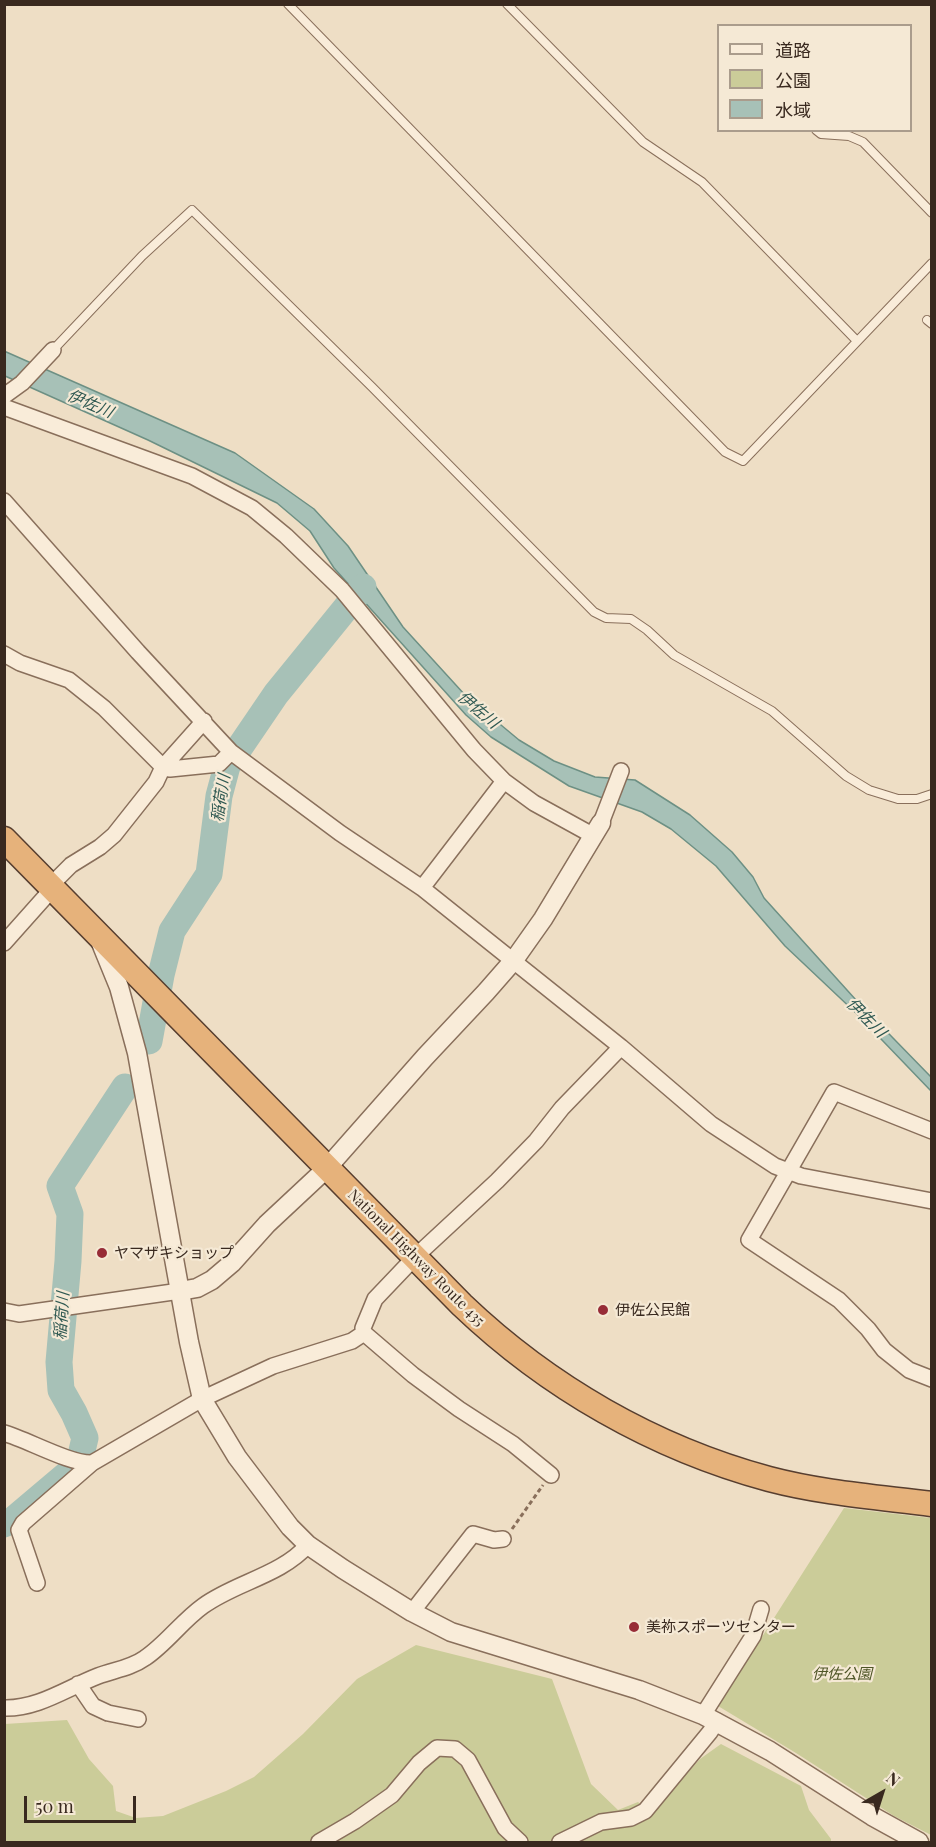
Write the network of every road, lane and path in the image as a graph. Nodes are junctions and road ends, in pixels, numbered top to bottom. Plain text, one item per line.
1 (288, 4) edge
2 (507, 4) edge
3 (818, 132) edge
4 (932, 213) edge
5 (932, 264) edge
6 (857, 342) junction
7 (53, 350) joint
8 (4, 396) edge
9 (4, 407) edge
10 (4, 501) edge
11 (4, 654) edge
12 (204, 721) junction
13 (231, 752) junction
14 (163, 766) junction
15 (621, 771) dead end
16 (504, 782) junction
17 (932, 794) edge
18 (597, 830) junction
19 (4, 839) edge
20 (53, 888) junction
21 (422, 888) junction
22 (97, 933) junction
23 (4, 943) edge
24 (514, 960) junction
25 (621, 1047) junction
26 (932, 1131) edge
27 (327, 1168) junction
28 (787, 1171) junction
29 (932, 1202) edge
30 (415, 1257) junction
31 (180, 1291) junction
32 (4, 1311) edge
33 (364, 1333) junction
34 (932, 1379) edge
35 (202, 1399) junction
36 (4, 1432) edge
37 (92, 1463) junction
38 (551, 1475) joint
39 (932, 1504) edge
40 (503, 1539) joint
41 (308, 1545) junction
42 (37, 1583) dead end
43 (761, 1610) dead end
44 (412, 1612) junction
45 (78, 1684) junction
46 (4, 1708) edge
47 (710, 1718) junction
48 (138, 1719) dead end
49 (319, 1842) edge
50 (520, 1842) edge
51 (560, 1842) edge
52 (918, 1842) edge

1 - 6 lane
2 - 6 lane
3 - 4 lane
5 - 6 lane
7 - 8 street
7 - 17 lane
9 - 16 street
10 - 12 street
11 - 14 street
12 - 13 street
12 - 14 street
13 - 14 street
13 - 21 street
14 - 20 street
15 - 18 street
16 - 18 street
16 - 21 street
18 - 24 street
19 - 20 highway, National Highway Route 435
20 - 22 highway, National Highway Route 435
20 - 23 street
21 - 24 street
22 - 27 highway, National Highway Route 435
22 - 31 street
24 - 25 street
24 - 27 street
25 - 28 street
25 - 30 street
26 - 28 street
27 - 30 highway, National Highway Route 435
27 - 31 street
28 - 29 street
28 - 34 street
30 - 33 street
30 - 39 highway, National Highway Route 435
31 - 32 street
31 - 35 street
33 - 35 street
33 - 38 street
35 - 37 street
35 - 41 street
36 - 37 street
37 - 42 street
38 - 40 path
40 - 44 street
41 - 44 street
41 - 45 street
43 - 47 street
44 - 47 street
45 - 46 street
45 - 48 street
47 - 51 street
47 - 52 street
49 - 50 street

